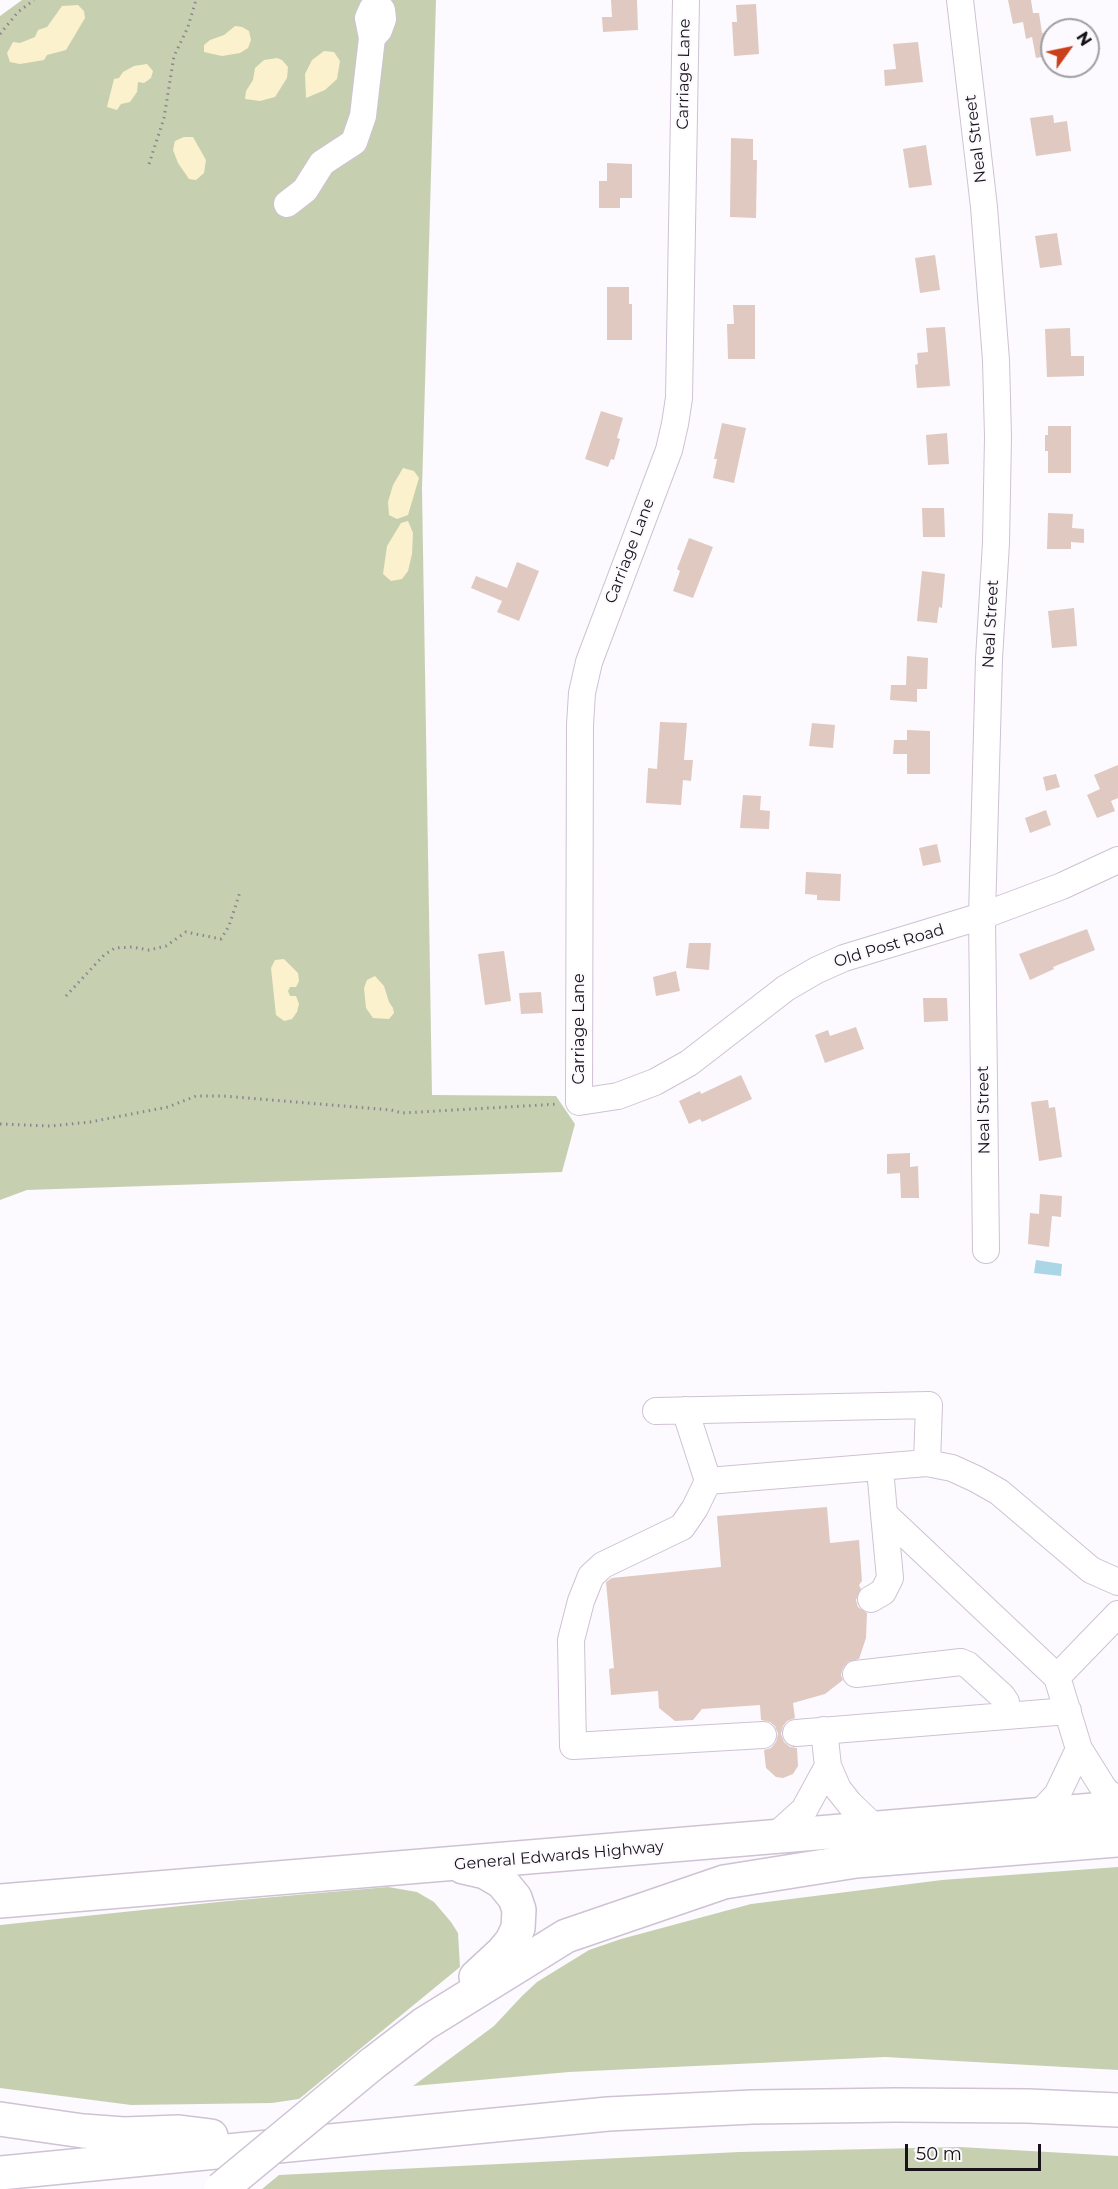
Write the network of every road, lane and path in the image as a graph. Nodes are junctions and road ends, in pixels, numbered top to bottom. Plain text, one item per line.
1 (34, 0) edge
2 (196, 0) edge
3 (686, 0) edge
4 (960, 0) edge
5 (0, 33) edge
6 (372, 38) dead end
7 (149, 164) dead end
8 (287, 204) dead end
9 (1118, 860) edge
10 (240, 892) dead end
11 (982, 916) junction
12 (66, 996) dead end
13 (579, 1102) junction
14 (0, 1124) edge
15 (986, 1250) dead end
16 (685, 1410) junction
17 (656, 1411) dead end
18 (927, 1463) junction
19 (880, 1467) junction
20 (708, 1481) junction
21 (884, 1514) junction
22 (1118, 1582) edge
23 (871, 1599) dead end
24 (1118, 1614) edge
25 (856, 1674) dead end
26 (1057, 1677) junction
27 (1068, 1711) junction
28 (1008, 1716) junction
29 (824, 1730) junction
30 (796, 1733) dead end
31 (763, 1735) dead end
32 (1079, 1749) junction
33 (828, 1766) junction
34 (1118, 1800) edge
35 (1118, 1808) edge
36 (1038, 1815) junction
37 (875, 1828) junction
38 (773, 1838) junction
39 (1118, 1840) edge
40 (446, 1865) junction
41 (0, 1901) edge
42 (424, 2024) junction
43 (1118, 2110) edge
44 (0, 2119) edge
45 (285, 2144) junction
46 (0, 2173) edge
47 (221, 2189) edge

1 - 5 path
2 - 7 path
3 - 13 street, Carriage Lane
4 - 11 street, Neal Street
6 - 8 street
9 - 11 street, Old Post Road
10 - 12 path
11 - 13 street, Old Post Road
11 - 15 street, Neal Street
13 - 14 path
16 - 17 street
16 - 18 street
16 - 20 street
18 - 19 street
18 - 22 street
19 - 20 street
19 - 21 street
20 - 31 street
21 - 23 street
21 - 26 street
24 - 26 street
25 - 28 street
26 - 27 street
27 - 28 street
27 - 32 street
28 - 29 street
29 - 30 street
29 - 33 street
32 - 34 street
32 - 36 street
33 - 37 street
33 - 38 street
35 - 36 main road, General Edwards Highway
36 - 37 main road, General Edwards Highway
37 - 38 main road, General Edwards Highway
38 - 40 main road, General Edwards Highway
39 - 42 main road
40 - 41 main road, General Edwards Highway
40 - 42 main road
42 - 47 main road, bridge
43 - 45 main road
44 - 45 main road
45 - 46 main road

